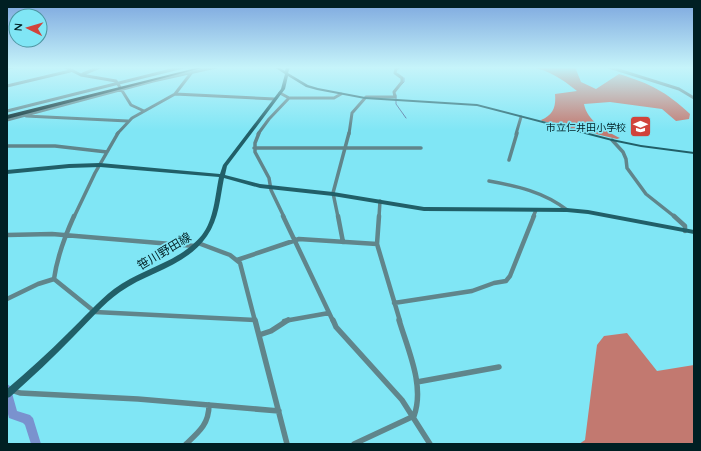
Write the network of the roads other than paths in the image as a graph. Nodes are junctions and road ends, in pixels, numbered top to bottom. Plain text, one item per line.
1 (98, 88) edge
2 (114, 88) edge
3 (119, 88) edge
4 (130, 88) edge
5 (180, 88) edge
6 (283, 88) edge
7 (315, 88) edge
8 (397, 88) edge
9 (675, 88) edge
10 (122, 90) junction
11 (280, 93) junction
12 (175, 94) junction
13 (341, 94) junction
14 (693, 96) edge
15 (289, 98) junction
16 (364, 98) junction
17 (276, 99) junction
18 (7, 111) edge
19 (144, 111) junction
20 (26, 115) junction
21 (7, 116) edge
22 (521, 117) junction
23 (7, 120) edge
24 (128, 121) junction
25 (612, 140) junction
26 (7, 146) edge
27 (254, 148) junction
28 (344, 148) junction
29 (421, 148) dead end
30 (107, 152) junction
31 (694, 153) edge
32 (509, 160) dead end
33 (100, 166) junction
34 (7, 172) edge
35 (222, 176) junction
36 (489, 181) dead end
37 (271, 187) junction
38 (333, 194) junction
39 (380, 201) junction
40 (536, 210) junction
41 (567, 210) junction
42 (685, 231) junction
43 (694, 232) edge
44 (66, 235) junction
45 (7, 236) edge
46 (295, 239) junction
47 (343, 242) junction
48 (197, 244) junction
49 (376, 244) junction
50 (237, 260) junction
51 (54, 279) junction
52 (7, 298) edge
53 (394, 304) junction
54 (95, 312) junction
55 (329, 313) junction
56 (255, 320) junction
57 (259, 335) junction
58 (498, 367) dead end
59 (417, 382) junction
60 (9, 392) edge
61 (209, 406) junction
62 (279, 411) junction
63 (413, 417) junction
64 (186, 444) edge
65 (287, 444) edge
66 (354, 444) edge
67 (430, 444) edge

1 - 18 street
2 - 21 highway
3 - 21 highway
4 - 10 street
5 - 12 street
6 - 11 street, 笹川野田線
7 - 13 street
8 - 16 street
9 - 14 street
10 - 19 street
10 - 20 street
11 - 15 street
11 - 17 street, 笹川野田線
12 - 17 street
12 - 19 street
13 - 15 street
13 - 16 street
15 - 27 street
16 - 22 street
16 - 28 street
17 - 35 street, 笹川野田線
19 - 24 street
20 - 23 street
20 - 24 street
22 - 25 street
22 - 32 street
24 - 30 street
25 - 31 street
25 - 42 street
26 - 30 street
27 - 28 street
27 - 37 street
28 - 29 street
28 - 38 street
30 - 33 street
33 - 34 street
33 - 35 street
33 - 44 street
35 - 37 street
35 - 48 street, 笹川野田線
36 - 41 street
37 - 38 street
37 - 46 street
38 - 39 street
38 - 47 street
39 - 40 street
39 - 49 street
40 - 41 street
40 - 53 street
41 - 42 street
42 - 43 street
44 - 45 street
44 - 48 street
44 - 51 street
46 - 47 street
46 - 50 street
46 - 55 street
47 - 49 street
48 - 50 street
48 - 54 street, 笹川野田線
49 - 53 street
50 - 56 street
51 - 52 street
51 - 54 street
53 - 59 street
54 - 56 street
54 - 60 street, 笹川野田線
55 - 57 street
55 - 63 street
56 - 57 street
57 - 62 street
58 - 59 street
59 - 63 street
60 - 61 street
61 - 62 street
61 - 64 street
62 - 65 street
63 - 66 street
63 - 67 street

